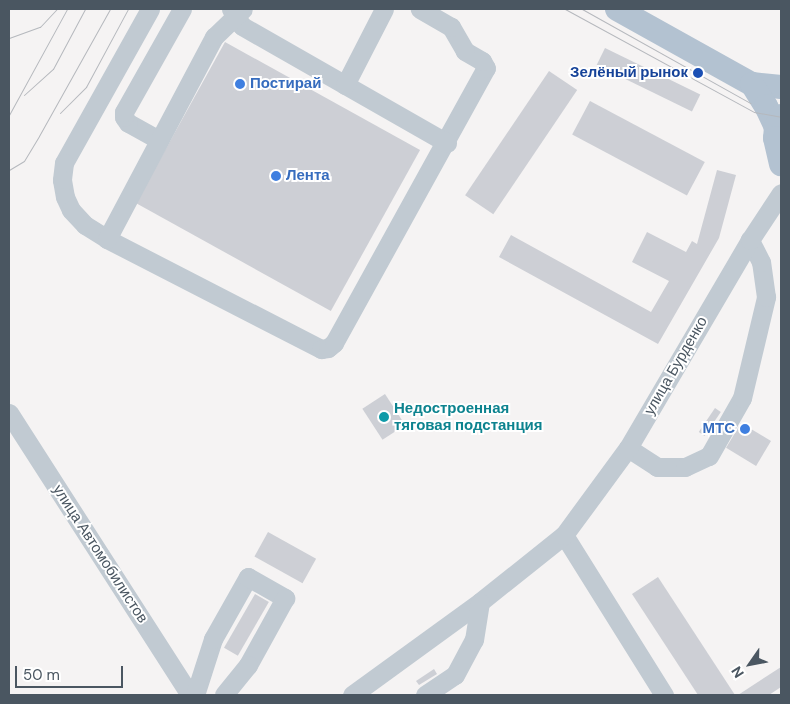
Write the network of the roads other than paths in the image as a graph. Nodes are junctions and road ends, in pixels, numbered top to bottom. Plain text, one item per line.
1 (150, 9) edge
2 (182, 9) edge
3 (384, 9) edge
4 (420, 9) edge
5 (617, 9) edge
6 (236, 12) edge
7 (752, 84) junction
8 (345, 85) junction
9 (781, 87) edge
10 (779, 122) edge
11 (159, 140) junction
12 (447, 143) junction
13 (781, 164) edge
14 (781, 193) edge
15 (107, 239) junction
16 (750, 240) junction
17 (9, 413) edge
18 (628, 448) junction
19 (564, 535) junction
20 (480, 602) junction
21 (190, 695) edge
22 (195, 695) edge
23 (224, 695) edge
24 (352, 695) edge
25 (425, 695) edge
26 (664, 695) edge

1 - 15 street
2 - 11 street
3 - 8 street
4 - 12 street
5 - 7 main road
6 - 8 street
6 - 11 street
7 - 9 main road
7 - 10 main road
8 - 12 street
10 - 13 main road
11 - 15 street
12 - 15 street
14 - 16 street, улица Бурденко
16 - 18 street, улица Бурденко
16 - 18 street
17 - 21 street, улица Автомобилистов
18 - 19 street, улица Бурденко
19 - 20 street, улица Бурденко
19 - 26 street
20 - 24 street, улица Бурденко
20 - 25 street
22 - 23 street

